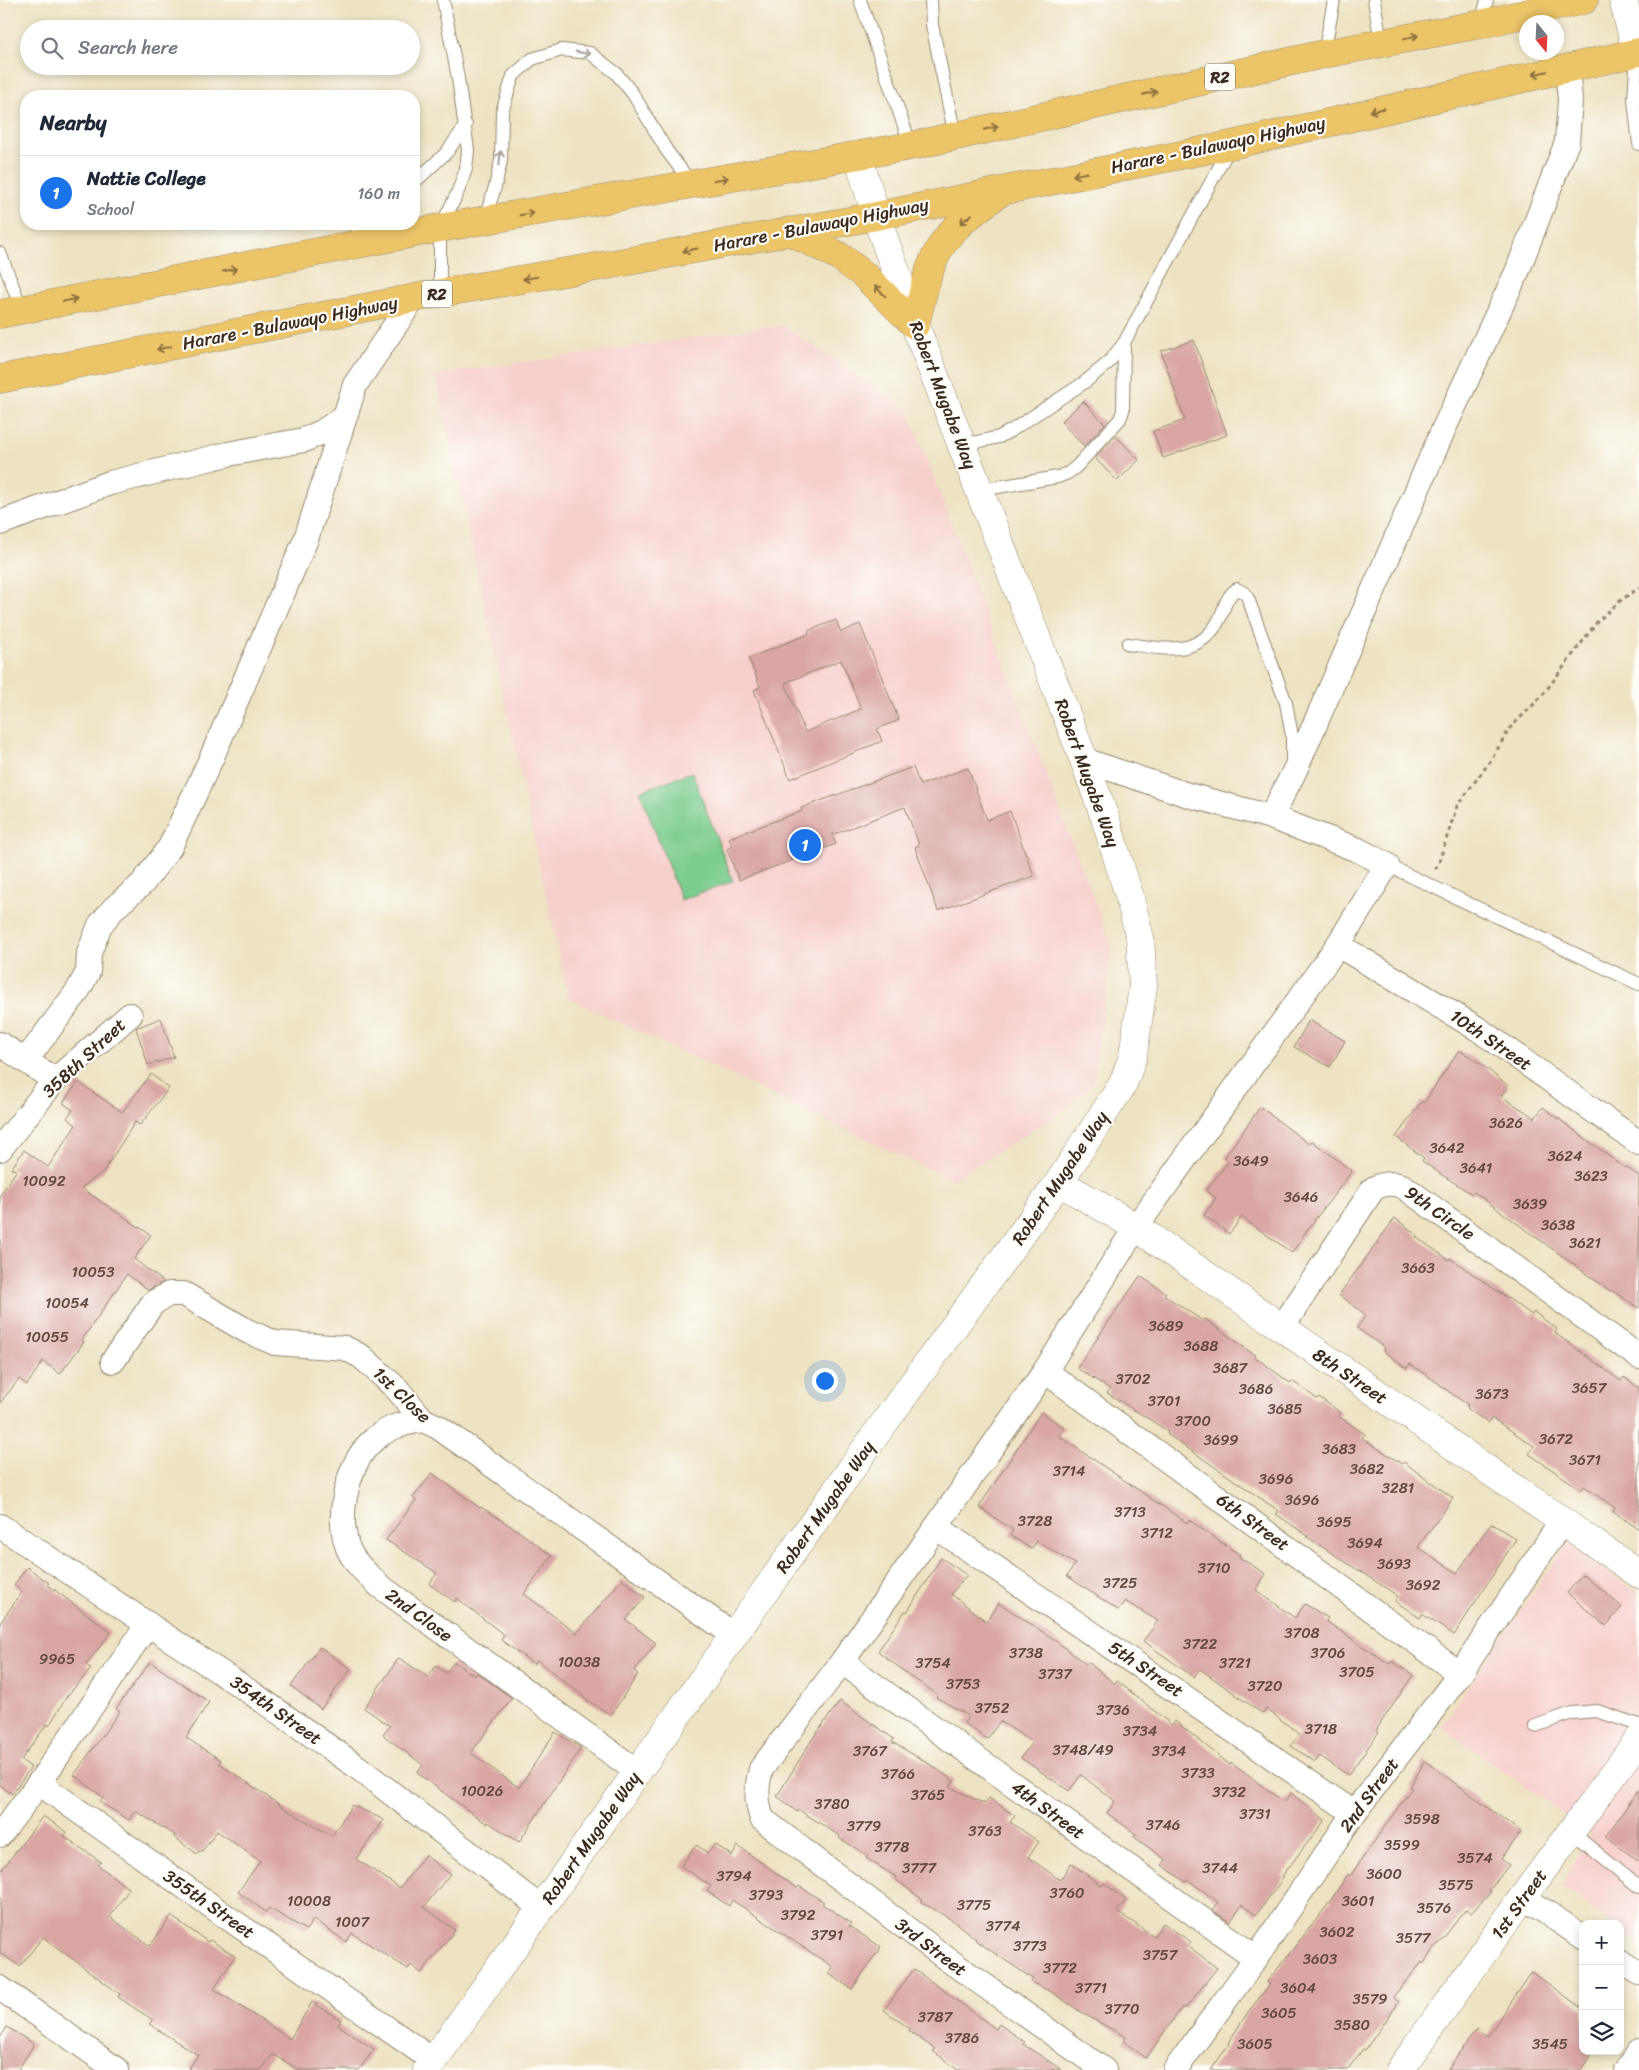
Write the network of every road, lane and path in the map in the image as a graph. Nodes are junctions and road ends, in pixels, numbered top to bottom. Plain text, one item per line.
1 (443, 0) edge
2 (860, 0) edge
3 (931, 0) edge
4 (1334, 0) edge
5 (1374, 0) edge
6 (1584, 0) edge
7 (1623, 0) edge
8 (1484, 12) edge
9 (1381, 43) junction
10 (1638, 52) edge
11 (1324, 54) junction
12 (1567, 67) junction
13 (466, 124) junction
14 (955, 136) junction
15 (1639, 144) edge
16 (1231, 145) junction
17 (911, 146) junction
18 (858, 156) junction
19 (420, 178) edge
20 (692, 184) junction
21 (1004, 189) junction
22 (876, 216) junction
23 (484, 222) junction
24 (440, 228) junction
25 (362, 230) edge
26 (789, 231) junction
27 (340, 248) junction
28 (0, 253) edge
29 (440, 294) junction
30 (413, 299) junction
31 (11, 312) edge
32 (915, 325) junction
33 (1124, 343) junction
34 (0, 379) edge
35 (344, 417) junction
36 (963, 445) junction
37 (979, 490) junction
38 (0, 523) edge
39 (1639, 588) edge
40 (1128, 644) dead end
41 (1084, 760) junction
42 (1295, 770) junction
43 (1271, 817) junction
44 (1387, 865) junction
45 (1424, 884) junction
46 (1338, 945) junction
47 (1639, 984) edge
48 (130, 1015) dead end
49 (0, 1044) edge
50 (26, 1060) junction
51 (55, 1080) junction
52 (1639, 1143) edge
53 (0, 1149) edge
54 (1060, 1182) junction
55 (1136, 1227) junction
56 (1281, 1329) junction
57 (1639, 1357) edge
58 (113, 1361) dead end
59 (1045, 1371) junction
60 (423, 1420) junction
61 (1562, 1521) junction
62 (0, 1526) edge
63 (936, 1527) junction
64 (1639, 1574) edge
65 (148, 1624) junction
66 (734, 1636) junction
67 (842, 1662) junction
68 (1460, 1674) junction
69 (1639, 1725) edge
70 (1534, 1726) dead end
71 (1639, 1739) edge
72 (638, 1772) junction
73 (39, 1783) junction
74 (1354, 1813) junction
75 (1571, 1832) junction
76 (0, 1835) edge
77 (1639, 1887) edge
78 (1523, 1897) junction
79 (541, 1908) junction
80 (1579, 1933) edge
81 (1256, 1958) junction
82 (1624, 1964) edge
83 (1639, 1973) edge
84 (0, 1988) edge
85 (1639, 2052) edge
86 (431, 2065) edge
87 (117, 2070) edge
88 (1104, 2070) edge
89 (1175, 2070) edge
90 (1400, 2070) edge
91 (1626, 2070) edge

1 - 13 lane
2 - 17 lane
3 - 14 lane
4 - 11 lane
5 - 9 lane
6 - 8 highway, R2
7 - 10 street
9 -> 8 highway, R2
9 - 11 highway, R2
10 - 12 highway, Harare - Bulawayo Highway / R2
10 - 15 lane
14 -> 11 highway, R2
12 -> 16 highway, Harare - Bulawayo Highway / R2
12 - 42 street
13 - 19 lane
13 - 24 lane
14 - 17 highway, R2
16 -> 21 highway, Harare - Bulawayo Highway / R2
16 - 33 lane
17 - 18 highway, R2
20 -> 18 highway, R2
18 - 22 street, Robert Mugabe Way
23 -> 20 highway, R2
23 -> 20 lane
21 - 22 highway, Harare - Bulawayo Highway / R2
21 -> 32 highway
22 - 26 highway, Harare - Bulawayo Highway / R2
22 - 32 street, Robert Mugabe Way
23 - 24 highway, R2
24 - 27 highway, R2
24 - 29 lane
25 - 27 lane
26 -> 29 highway, Harare - Bulawayo Highway / R2
32 -> 26 highway
31 -> 27 highway, R2
28 - 31 lane
29 - 30 highway, Harare - Bulawayo Highway / R2
30 -> 34 highway, Harare - Bulawayo Highway / R2
30 - 35 street
32 - 36 street, Robert Mugabe Way
33 - 36 lane
33 - 37 lane
35 - 38 street
35 - 50 street
36 - 37 street, Robert Mugabe Way
37 - 41 street, Robert Mugabe Way
39 - 45 path
40 - 42 lane
41 - 43 street
41 - 54 street, Robert Mugabe Way
42 - 43 street
43 - 44 street
44 - 45 lane
44 - 46 street
45 - 47 lane
46 - 52 street, 10th Street
46 - 55 street
48 - 51 street, 358th Street
49 - 50 street
50 - 51 street
51 - 53 street, 358th Street
54 - 55 street, 8th Street
54 - 66 street, Robert Mugabe Way
55 - 56 street, 8th Street
55 - 59 street
56 - 57 street, 9th Circle
56 - 61 street, 8th Street
58 - 60 street, 1st Close
59 - 63 street
59 - 68 street, 6th Street
60 - 66 street, 1st Close
60 - 72 street, 2nd Close
61 - 64 street, 8th Street
61 - 68 street, 2nd Street
62 - 65 street, 354th Street
63 - 67 street
63 - 74 street, 5th Street
65 - 73 street
65 - 79 street, 354th Street
66 - 72 street, Robert Mugabe Way
67 - 81 street, 4th Street
67 - 88 street, 3rd Street
68 - 74 street, 2nd Street
69 - 70 lane
71 - 75 street, 1st Street
72 - 79 street, Robert Mugabe Way
73 - 76 street
73 - 86 street, 355th Street
74 - 81 street, 2nd Street
75 - 77 lane
75 - 78 street, 1st Street
78 - 80 street
78 - 90 street, 1st Street
79 - 86 street, Robert Mugabe Way
81 - 89 street, 2nd Street
82 - 83 street
84 - 87 street
85 - 91 street

